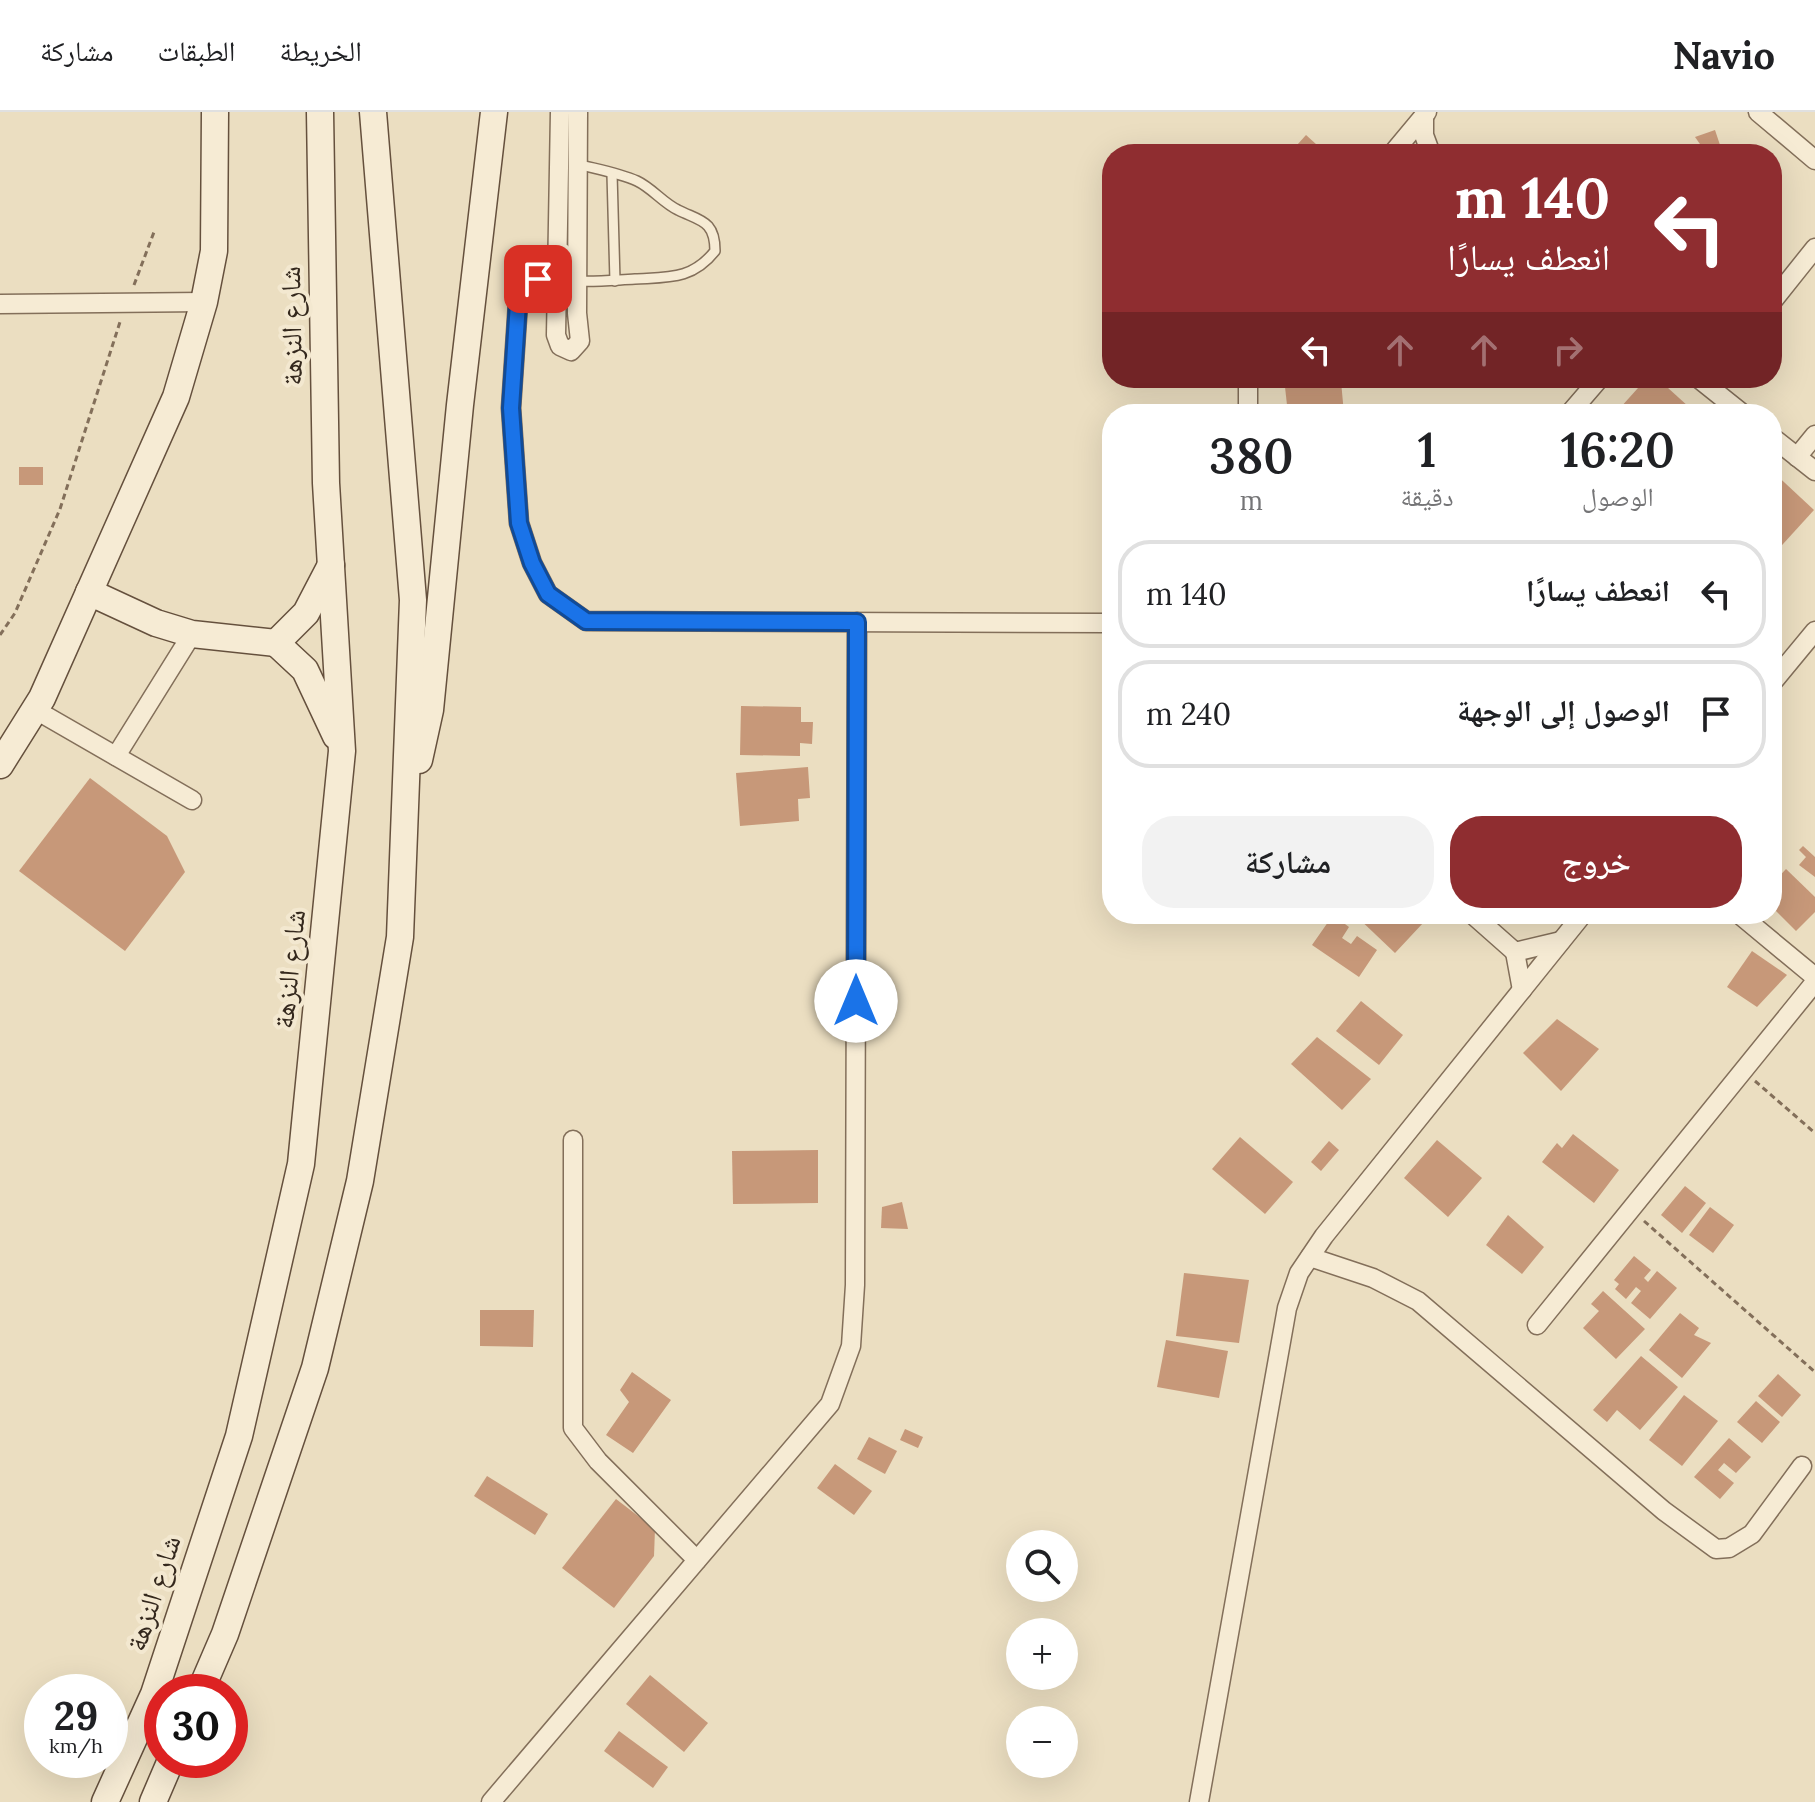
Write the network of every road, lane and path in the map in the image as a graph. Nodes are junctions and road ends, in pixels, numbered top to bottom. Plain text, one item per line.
1 (215, 112) edge
2 (320, 112) edge
3 (373, 112) edge
4 (494, 112) edge
5 (560, 112) edge
6 (578, 112) edge
7 (1758, 112) edge
8 (1426, 113) edge
9 (1400, 144) edge
10 (1427, 144) edge
11 (1815, 160) edge
12 (577, 164) junction
13 (612, 174) junction
14 (559, 201) junction
15 (154, 232) dead end
16 (1815, 248) edge
17 (558, 255) junction
18 (577, 281) junction
19 (615, 281) junction
20 (1782, 289) edge
21 (204, 302) junction
22 (127, 303) junction
23 (0, 304) edge
24 (1591, 388) edge
25 (1714, 388) edge
26 (1578, 404) edge
27 (1732, 404) edge
28 (1815, 435) edge
29 (1782, 445) edge
30 (1797, 457) junction
31 (1815, 471) edge
32 (331, 565) junction
33 (89, 592) junction
34 (857, 622) junction
35 (1102, 623) edge
36 (1815, 631) edge
37 (192, 634) junction
38 (0, 635) edge
39 (276, 643) junction
40 (1782, 671) edge
41 (34, 709) junction
42 (342, 751) junction
43 (116, 756) junction
44 (0, 765) edge
45 (192, 800) dead end
46 (404, 822) junction
47 (1483, 924) edge
48 (1575, 924) edge
49 (1751, 924) edge
50 (1561, 941) junction
51 (1515, 952) junction
52 (1815, 979) edge
53 (1522, 990) junction
54 (1743, 1071) junction
55 (1815, 1133) edge
56 (573, 1140) dead end
57 (1630, 1210) junction
58 (1310, 1257) junction
59 (1537, 1325) dead end
60 (1815, 1372) edge
61 (1802, 1466) dead end
62 (697, 1560) junction
63 (208, 1674) edge
64 (163, 1778) edge
65 (105, 1802) edge
66 (153, 1802) edge
67 (491, 1802) edge
68 (1199, 1802) edge

1 - 21 main road
2 - 32 main road, شارع النزهة
3 - 46 main road
4 - 46 main road
5 - 14 street
6 - 12 street
7 - 11 street
8 - 9 street
8 - 10 street
12 - 13 lane
12 - 18 street
13 - 19 lane
13 - 19 lane
14 - 17 street
14 - 18 lane
15 - 22 path
16 - 20 street
17 - 18 street
17 - 34 street
18 - 19 lane
21 - 22 street
21 - 33 main road
22 - 23 street
22 - 38 path
24 - 26 street
25 - 27 street
28 - 30 street
29 - 30 street
30 - 31 street
32 - 39 main road
32 - 42 main road, شارع النزهة
33 - 37 main road
33 - 41 main road
34 - 35 street
34 - 62 street
36 - 40 street
37 - 39 main road
37 - 43 street
39 - 42 main road
41 - 43 street
41 - 44 main road
42 - 65 main road, شارع النزهة
43 - 45 street
46 - 63 main road
47 - 51 street
48 - 50 street
49 - 52 street
50 - 51 street
50 - 53 street
51 - 53 street
52 - 54 street
53 - 58 street
54 - 55 path
54 - 57 street
56 - 62 street
57 - 59 street
57 - 60 path
58 - 61 street
58 - 68 street
62 - 67 street
64 - 66 main road

